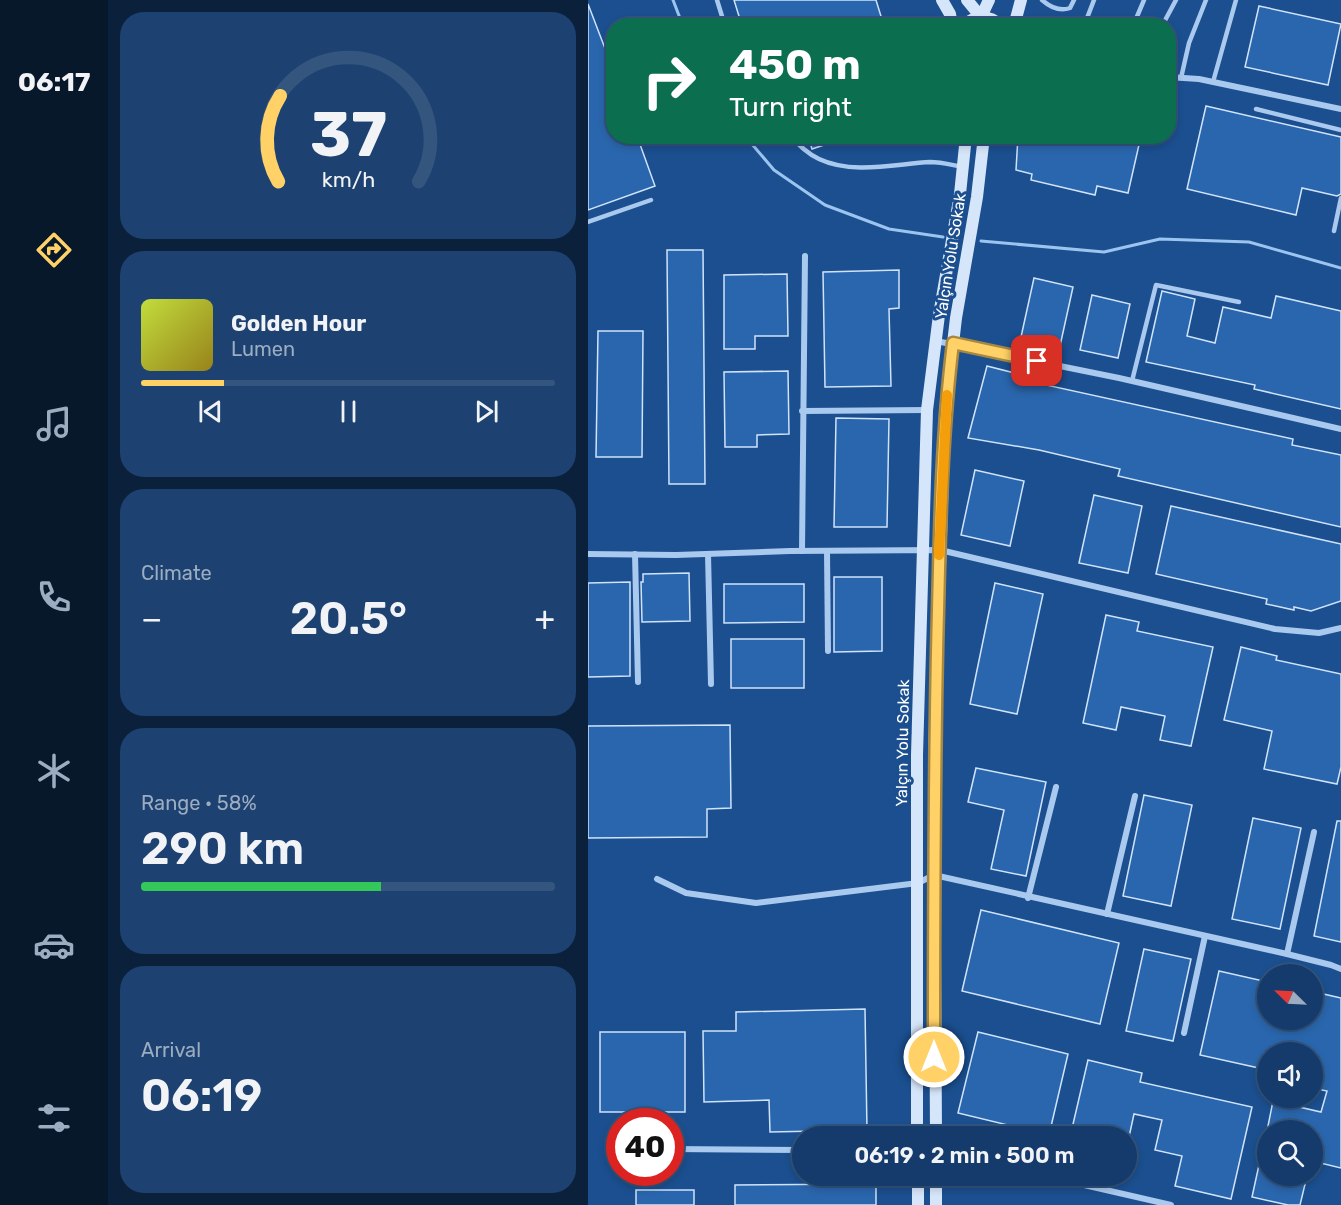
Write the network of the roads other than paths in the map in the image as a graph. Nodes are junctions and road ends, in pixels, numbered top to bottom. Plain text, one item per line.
1 (717, 0) edge
2 (942, 0) edge
3 (967, 0) edge
4 (989, 0) edge
5 (1021, 0) edge
6 (1042, 0) edge
7 (1074, 0) edge
8 (1094, 0) edge
9 (1144, 0) edge
10 (1176, 0) edge
11 (1206, 0) edge
12 (1236, 0) edge
13 (981, 17) junction
14 (723, 18) edge
15 (951, 18) edge
16 (973, 18) edge
17 (989, 18) edge
18 (1016, 18) edge
19 (1087, 18) edge
20 (1136, 18) edge
21 (1166, 18) edge
22 (1176, 78) edge
23 (1181, 78) junction
24 (1213, 82) junction
25 (1256, 109) dead end
26 (1341, 109) edge
27 (1341, 130) edge
28 (798, 144) edge
29 (965, 144) edge
30 (983, 144) edge
31 (963, 167) junction
32 (1341, 198) edge
33 (651, 200) dead end
34 (588, 222) edge
35 (1334, 231) dead end
36 (805, 256) dead end
37 (1239, 302) dead end
38 (936, 341) junction
39 (953, 343) junction
40 (1132, 381) junction
41 (927, 410) junction
42 (802, 411) junction
43 (1341, 429) edge
44 (940, 550) junction
45 (802, 551) junction
46 (827, 551) junction
47 (922, 551) junction
48 (588, 554) edge
49 (635, 554) junction
50 (708, 554) junction
51 (1341, 628) edge
52 (828, 651) dead end
53 (638, 682) dead end
54 (711, 684) dead end
55 (1056, 787) dead end
56 (1135, 796) dead end
57 (1314, 832) dead end
58 (934, 875) junction
59 (657, 879) dead end
60 (918, 883) junction
61 (1028, 898) junction
62 (1107, 914) junction
63 (1205, 936) junction
64 (1287, 954) junction
65 (1341, 969) edge
66 (1184, 1034) dead end
67 (917, 1126) edge
68 (936, 1126) edge
69 (684, 1149) edge
70 (792, 1150) edge
71 (918, 1186) edge
72 (936, 1186) edge
73 (1088, 1186) edge
74 (918, 1205) edge
75 (936, 1205) edge
76 (1171, 1205) edge

1 - 14 lane
2 - 15 street
3 - 13 street
4 - 13 street
5 - 18 street
6 - 7 lane
8 - 19 lane
9 - 20 lane
10 - 21 lane
11 - 23 lane
12 - 24 lane
13 - 16 street
13 - 17 street
22 - 23 street
23 - 24 street
24 - 26 street
25 - 27 lane
28 - 31 lane
29 - 31 street, Yalçın Yolu Sokak
30 - 39 street, Yalçın Yolu Sokak
31 - 38 street, Yalçın Yolu Sokak
32 - 35 lane
33 - 34 lane
36 - 42 street
37 - 40 lane
38 - 39 street
38 - 41 street, Yalçın Yolu Sokak
39 - 40 street
39 - 44 street, Yalçın Yolu Sokak
40 - 43 street
41 - 42 street
41 - 47 street, Yalçın Yolu Sokak
42 - 45 street
44 - 47 street
44 - 51 street
44 - 58 street, Yalçın Yolu Sokak
45 - 46 street
45 - 50 street
46 - 47 street
46 - 52 street
47 - 60 street, Yalçın Yolu Sokak
48 - 49 street
49 - 50 street
49 - 53 street
50 - 54 street
55 - 61 street
56 - 62 street
57 - 64 street
58 - 60 street
58 - 61 street
58 - 68 street, Yalçın Yolu Sokak
59 - 60 street
60 - 67 street, Yalçın Yolu Sokak
61 - 62 street
62 - 63 street
63 - 64 street
63 - 66 street
64 - 65 street
69 - 70 street
71 - 74 street
72 - 75 street
73 - 76 street

